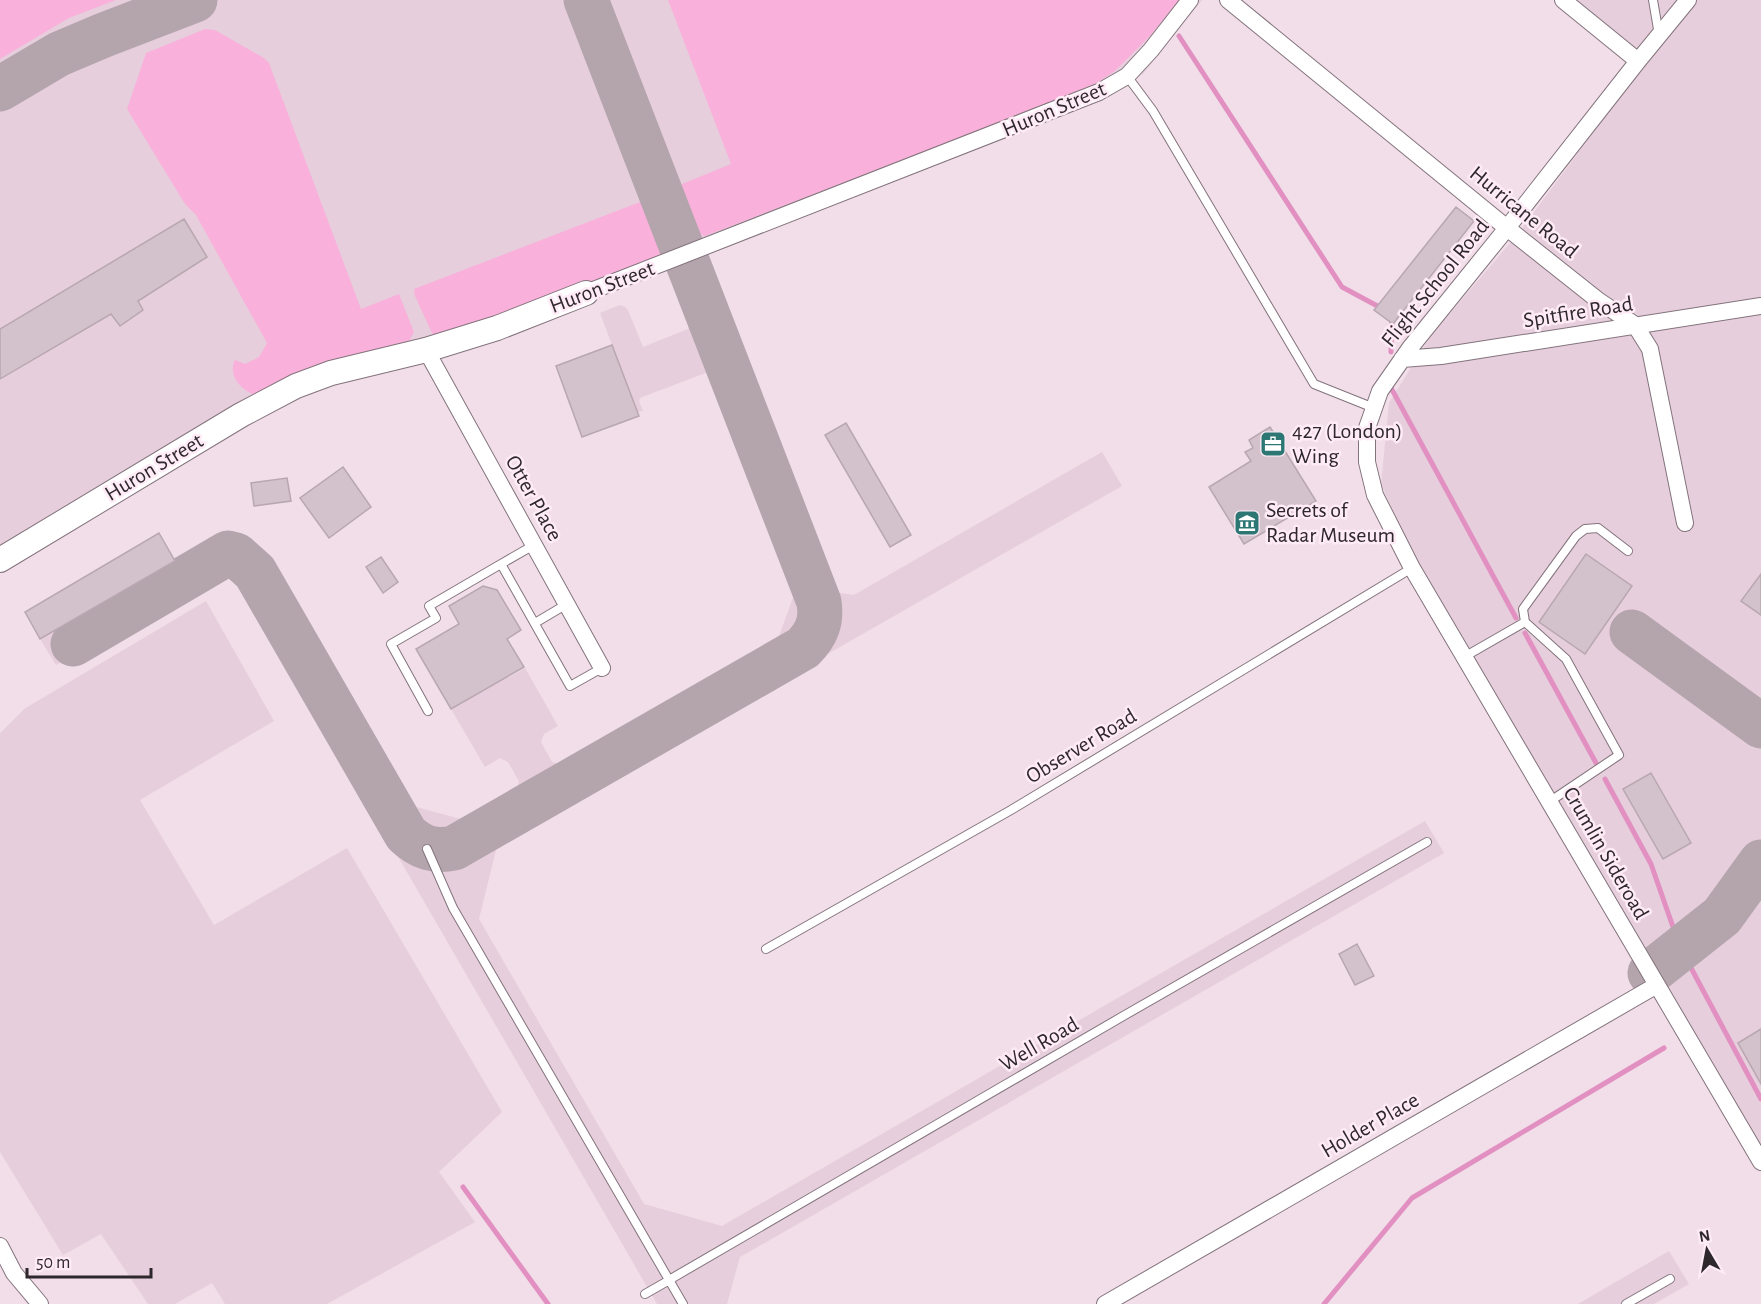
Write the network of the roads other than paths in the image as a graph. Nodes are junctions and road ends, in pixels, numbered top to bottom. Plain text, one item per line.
1 (1190, 0) edge
2 (1228, 0) edge
3 (1563, 0) edge
4 (1653, 0) edge
5 (1688, 0) edge
6 (1659, 35) junction
7 (1638, 61) junction
8 (1127, 76) junction
9 (1507, 228) junction
10 (585, 293) joint
11 (1761, 306) edge
12 (1635, 326) junction
13 (426, 350) junction
14 (1402, 359) junction
15 (1374, 408) junction
16 (1685, 523) dead end
17 (534, 544) junction
18 (1628, 551) dead end
19 (0, 560) edge
20 (501, 564) junction
21 (1412, 568) junction
22 (567, 604) junction
23 (1525, 622) junction
24 (535, 623) junction
25 (1464, 657) junction
26 (602, 668) joint
27 (428, 711) dead end
28 (1549, 802) junction
29 (1427, 842) dead end
30 (428, 849) dead end
31 (766, 950) dead end
32 (1657, 985) junction
33 (1094, 1033) dead end
34 (1761, 1162) edge
35 (794, 1208) junction
36 (0, 1246) edge
37 (1670, 1279) dead end
38 (669, 1280) junction
39 (645, 1294) dead end
40 (40, 1304) edge
41 (683, 1304) edge
42 (1105, 1304) edge
43 (1626, 1304) edge

1 - 8 street, Huron Street
2 - 9 street, Hurricane Road
3 - 7 street
4 - 6 lane
5 - 6 street, Flight School Road
6 - 7 street, Flight School Road
7 - 9 street, Flight School Road
8 - 10 street, Huron Street
8 - 15 lane
9 - 12 street, Hurricane Road
9 - 14 street, Flight School Road
10 - 13 street, Huron Street
11 - 12 street, Spitfire Road
12 - 14 street, Spitfire Road
12 - 16 street, Hurricane Road
13 - 17 street, Otter Place
13 - 19 street, Huron Street
14 - 15 street, Flight School Road
15 - 21 street, Flight School Road
17 - 20 lane
17 - 22 street, Otter Place
18 - 23 lane
20 - 24 lane
20 - 27 lane
21 - 25 street, Crumlin Sideroad
21 - 31 lane, Observer Road
22 - 24 lane
22 - 26 street, Otter Place
23 - 25 lane
23 - 28 lane
24 - 26 lane
25 - 28 street, Crumlin Sideroad
28 - 32 street, Crumlin Sideroad
29 - 35 lane, Well Road
30 - 38 lane
32 - 34 street, Crumlin Sideroad
32 - 42 street, Holder Place
33 - 35 lane
35 - 38 lane
36 - 40 street
37 - 43 lane
38 - 39 lane
38 - 41 lane

